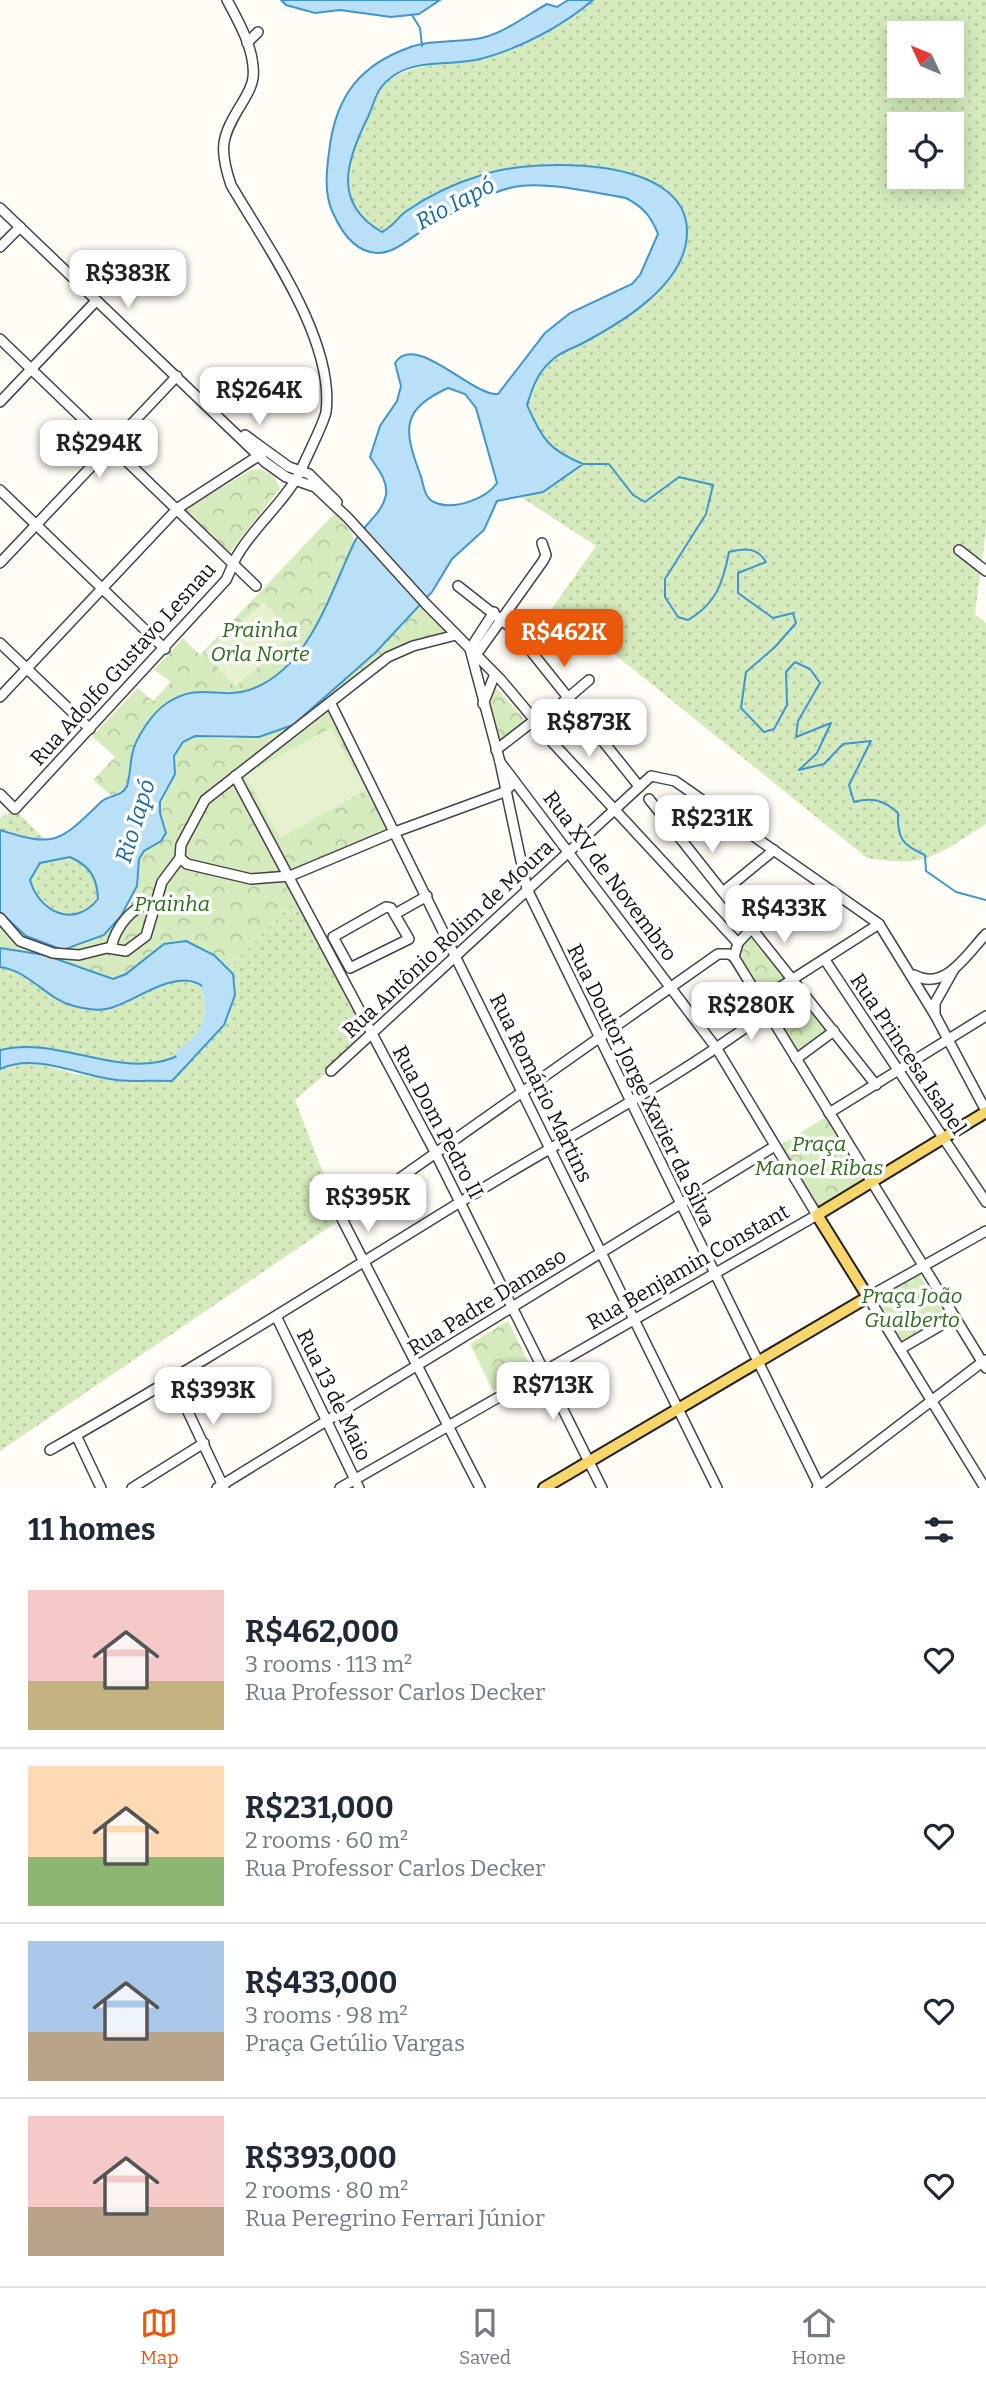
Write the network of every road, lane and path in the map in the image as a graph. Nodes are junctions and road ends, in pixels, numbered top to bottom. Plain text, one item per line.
1 (227, 0) edge
2 (258, 32) dead end
3 (247, 43) junction
4 (0, 208) edge
5 (20, 227) junction
6 (0, 247) edge
7 (96, 301) junction
8 (0, 339) edge
9 (31, 369) junction
10 (177, 376) junction
11 (0, 402) edge
12 (110, 447) junction
13 (265, 456) junction
14 (300, 471) junction
15 (295, 480) junction
16 (0, 490) edge
17 (175, 511) junction
18 (348, 518) junction
19 (36, 524) junction
20 (542, 543) dead end
21 (959, 551) dead end
22 (0, 563) edge
23 (234, 564) junction
24 (986, 571) edge
25 (256, 586) dead end
26 (457, 586) dead end
27 (102, 588) junction
28 (497, 615) junction
29 (456, 635) junction
30 (0, 643) edge
31 (165, 649) junction
32 (473, 652) junction
33 (27, 668) junction
34 (492, 673) junction
35 (475, 674) junction
36 (589, 680) dead end
37 (0, 697) edge
38 (569, 699) junction
39 (331, 704) junction
40 (483, 706) junction
41 (537, 724) junction
42 (90, 729) junction
43 (496, 750) junction
44 (234, 776) junction
45 (509, 778) junction
46 (638, 785) junction
47 (504, 792) junction
48 (0, 794) edge
49 (649, 799) dead end
50 (614, 808) junction
51 (395, 832) junction
52 (568, 850) junction
53 (774, 850) junction
54 (180, 858) junction
55 (290, 876) junction
56 (527, 889) junction
57 (723, 892) junction
58 (427, 896) junction
59 (155, 904) junction
60 (395, 914) junction
61 (0, 918) edge
62 (878, 923) junction
63 (752, 928) junction
64 (986, 934) edge
65 (738, 943) junction
66 (111, 948) junction
67 (458, 957) junction
68 (734, 957) junction
69 (825, 960) junction
70 (954, 968) junction
71 (912, 974) junction
72 (791, 980) junction
73 (670, 987) junction
74 (760, 1000) junction
75 (768, 1012) junction
76 (935, 1015) junction
77 (986, 1016) edge
78 (834, 1031) junction
79 (373, 1035) junction
80 (598, 1038) junction
81 (948, 1041) junction
82 (717, 1049) junction
83 (796, 1059) junction
84 (331, 1071) dead end
85 (898, 1071) junction
86 (876, 1084) junction
87 (523, 1091) junction
88 (630, 1102) junction
89 (986, 1111) edge
90 (829, 1113) junction
91 (943, 1138) junction
92 (775, 1146) junction
93 (551, 1147) junction
94 (435, 1152) junction
95 (872, 1182) junction
96 (460, 1202) junction
97 (986, 1202) edge
98 (680, 1205) junction
99 (817, 1214) junction
100 (986, 1231) edge
101 (602, 1252) junction
102 (367, 1263) junction
103 (922, 1266) junction
104 (714, 1274) junction
105 (868, 1297) junction
106 (513, 1307) junction
107 (955, 1317) junction
108 (277, 1318) junction
109 (635, 1320) junction
110 (900, 1349) junction
111 (757, 1363) junction
112 (985, 1363) edge
113 (418, 1365) junction
114 (545, 1371) junction
115 (173, 1380) junction
116 (932, 1401) junction
117 (678, 1410) junction
118 (328, 1420) junction
119 (448, 1426) junction
120 (76, 1435) junction
121 (204, 1443) junction
122 (50, 1450) dead end
123 (589, 1461) junction
124 (357, 1484) edge
125 (221, 1487) edge
126 (818, 1487) edge
127 (101, 1488) edge
128 (132, 1488) edge
129 (340, 1488) edge
130 (480, 1488) edge
131 (544, 1488) edge
132 (602, 1488) edge
133 (717, 1488) edge
134 (985, 1488) edge

1 - 3 street, Rua Adolfo Gustavo Lesnau
2 - 3 street
3 - 14 street, Rua Adolfo Gustavo Lesnau
4 - 5 street
5 - 6 street
5 - 7 street
7 - 9 street
7 - 10 street
8 - 9 street
9 - 11 street
9 - 12 street
10 - 12 street
10 - 13 street
12 - 17 street
12 - 19 street
13 - 14 street
13 - 15 street
13 - 17 street
14 - 15 street, Rua Adolfo Gustavo Lesnau
14 - 18 street
15 - 18 street
15 - 23 street, Rua Adolfo Gustavo Lesnau
16 - 19 street
17 - 23 street
17 - 27 street
18 - 29 street
19 - 22 street
19 - 27 street
20 - 28 street
21 - 24 street
23 - 25 street
23 - 31 street, Rua Adolfo Gustavo Lesnau
26 - 28 street
27 - 31 street
27 - 33 street
28 - 32 street
28 - 38 street
29 - 32 street
29 - 39 street
30 - 33 street
31 - 42 street, Rua Adolfo Gustavo Lesnau
32 - 34 street
32 - 35 street
33 - 37 street
33 - 42 street
34 - 35 street
34 - 40 street
34 - 41 street
35 - 40 street
36 - 38 street
38 - 41 street
38 - 46 street
39 - 44 street
39 - 51 street, Rua Romário Martins
40 - 43 street
41 - 43 street
41 - 50 street
42 - 48 street, Rua Adolfo Gustavo Lesnau
43 - 45 street, Rua XV de Novembro
44 - 54 street
44 - 55 street, Rua Dom Pedro II
45 - 47 street, Rua Doutor Jorge Xavier da Silva
45 - 52 street, Rua XV de Novembro
46 - 50 street, Rua Antônio Rolim de Moura
46 - 53 street, Rua Antônio Rolim de Moura
47 - 51 street
47 - 56 street, Rua Doutor Jorge Xavier da Silva
49 - 57 street
50 - 52 street, Rua Antônio Rolim de Moura
50 - 65 street
51 - 55 street
51 - 58 street, Rua Romário Martins
52 - 56 street, Rua Antônio Rolim de Moura
52 - 73 street, Rua XV de Novembro
53 - 57 street
53 - 62 street
54 - 55 street
54 - 59 street
55 - 79 street, Rua Dom Pedro II
56 - 67 street, Rua Antônio Rolim de Moura
56 - 80 street, Rua Doutor Jorge Xavier da Silva
57 - 63 street
58 - 60 street
58 - 67 street, Rua Romário Martins
59 - 66 street
59 - 66 street
60 - 60 street
61 - 66 street
62 - 69 street
62 - 71 street
63 - 65 street
63 - 72 street
64 - 70 street
65 - 68 street
67 - 79 street, Rua Antônio Rolim de Moura
67 - 87 street, Rua Romário Martins
68 - 73 street
68 - 74 street
69 - 72 street
69 - 85 street, Rua Princesa Isabel
70 - 71 street
70 - 76 street
71 - 76 street
72 - 74 street
72 - 78 street
73 - 80 street
73 - 82 street, Rua XV de Novembro
74 - 75 street
75 - 82 street
75 - 83 street
76 - 81 street
77 - 81 street
78 - 83 street
78 - 86 street
79 - 84 street, Rua Antônio Rolim de Moura
79 - 94 street, Rua Dom Pedro II
80 - 87 street
80 - 88 street, Rua Doutor Jorge Xavier da Silva
81 - 85 street
81 - 89 street
82 - 88 street
82 - 92 street, Rua XV de Novembro
83 - 90 street
85 - 86 street
85 - 91 street, Rua Princesa Isabel
86 - 90 street
87 - 93 street, Rua Romário Martins
87 - 94 street
88 - 93 street
88 - 98 street, Rua Doutor Jorge Xavier da Silva
89 - 91 main road, Rua Benjamin Constant
90 - 95 street
91 - 95 main road, Rua Benjamin Constant
91 - 97 street, Rua Princesa Isabel
92 - 98 street, Rua Padre Damaso
92 - 99 street, Rua XV de Novembro
93 - 96 street
93 - 101 street, Rua Romário Martins
94 - 96 street, Rua Dom Pedro II
94 - 102 street
95 - 99 main road, Rua Benjamin Constant
95 - 103 street
96 - 102 street
96 - 106 street, Rua Dom Pedro II
98 - 101 street, Rua Padre Damaso
98 - 104 street, Rua Doutor Jorge Xavier da Silva
99 - 104 street, Rua Benjamin Constant
99 - 105 main road, Rua XV de Novembro
100 - 103 street
101 - 106 street, Rua Padre Damaso
101 - 109 street, Rua Romário Martins
102 - 108 street
102 - 113 street
103 - 105 street
103 - 107 street
104 - 109 street, Rua Benjamin Constant
104 - 111 street, Rua Doutor Jorge Xavier da Silva
105 - 110 street
105 - 111 main road
106 - 113 street, Rua Padre Damaso
106 - 114 street, Rua Dom Pedro II
107 - 110 street
107 - 112 street
108 - 115 street
108 - 118 street, Rua 13 de Maio
109 - 114 street, Rua Benjamin Constant
109 - 117 street, Rua Romário Martins
110 - 116 street
111 - 117 main road
111 - 126 street, Rua Doutor Jorge Xavier da Silva
112 - 116 street
113 - 118 street, Rua Padre Damaso
113 - 119 street
114 - 119 street, Rua Benjamin Constant
114 - 123 street, Rua Dom Pedro II
115 - 120 street
115 - 121 street
116 - 126 street
116 - 134 street
117 - 123 main road
117 - 133 street, Rua Romário Martins
118 - 124 street, Rua 13 de Maio
118 - 125 street, Rua Padre Damaso
119 - 124 street, Rua Benjamin Constant
119 - 130 street
120 - 122 street
120 - 127 street
121 - 125 street
121 - 128 street
123 - 131 main road
123 - 132 street, Rua Dom Pedro II
124 - 129 street, Rua Benjamin Constant

